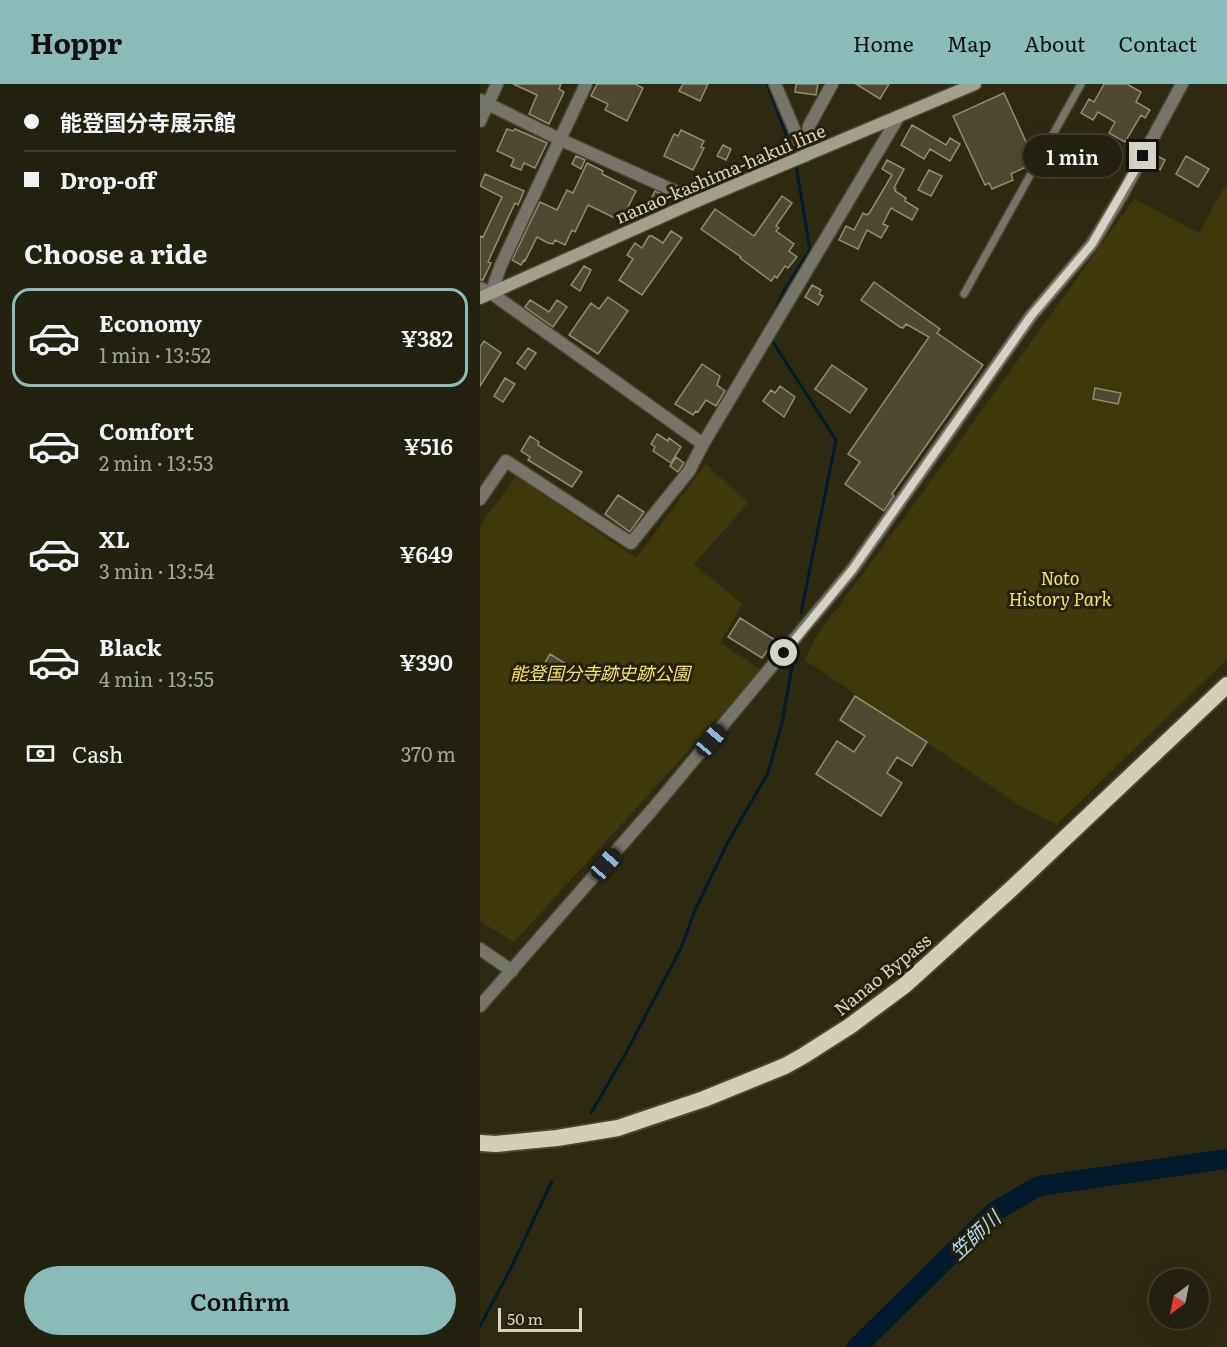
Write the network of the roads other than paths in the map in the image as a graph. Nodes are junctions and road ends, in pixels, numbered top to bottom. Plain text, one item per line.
1 (497, 84) edge
2 (586, 84) edge
3 (776, 84) edge
4 (832, 84) edge
5 (975, 84) edge
6 (1081, 84) edge
7 (1182, 84) edge
8 (484, 102) edge
9 (899, 116) junction
10 (480, 121) edge
11 (559, 139) junction
12 (798, 159) junction
13 (698, 201) junction
14 (484, 293) edge
15 (964, 294) dead end
16 (703, 444) junction
17 (480, 499) edge
18 (1227, 685) edge
19 (480, 949) edge
20 (512, 972) junction
21 (480, 1006) edge
22 (480, 1143) edge

1 - 8 street
2 - 11 street
3 - 12 street
4 - 12 street
5 - 9 main road, nanao-kashima-hakui line
6 - 15 lane
7 - 20 street
8 - 10 street
8 - 11 street
9 - 12 main road, nanao-kashima-hakui line
9 - 16 street
11 - 13 street
11 - 14 street
12 - 13 main road, nanao-kashima-hakui line
13 - 14 main road, nanao-kashima-hakui line
14 - 16 street
16 - 17 street
18 - 22 highway, Nanao Bypass
19 - 20 street
20 - 21 street

